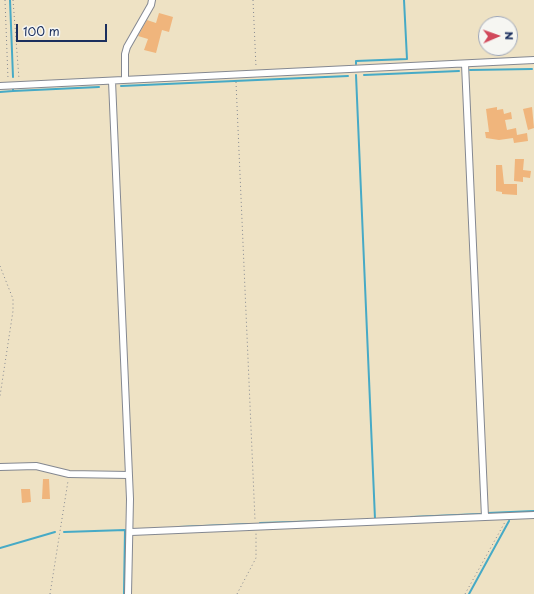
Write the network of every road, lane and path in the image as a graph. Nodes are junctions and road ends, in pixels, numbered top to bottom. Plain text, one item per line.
1 (6, 0) edge
2 (13, 0) edge
3 (152, 0) edge
4 (253, 0) edge
5 (534, 60) edge
6 (464, 64) junction
7 (256, 74) junction
8 (125, 80) junction
9 (112, 81) junction
10 (236, 82) dead end
11 (20, 85) junction
12 (0, 86) edge
13 (8, 86) junction
14 (0, 266) edge
15 (0, 396) edge
16 (0, 467) edge
17 (69, 474) junction
18 (129, 475) junction
19 (534, 515) edge
20 (506, 516) junction
21 (485, 517) junction
22 (256, 526) junction
23 (131, 532) junction
24 (50, 594) edge
25 (128, 594) edge
26 (237, 594) edge
27 (465, 594) edge

1 - 13 path
2 - 11 path
3 - 8 street
4 - 7 path
5 - 6 street
6 - 7 street
6 - 21 street
7 - 8 street
8 - 9 street
9 - 11 street
9 - 18 street
10 - 22 path
11 - 13 street
12 - 13 street
14 - 15 path
16 - 17 street
17 - 18 street
17 - 24 path
18 - 23 street
19 - 20 street
20 - 21 street
20 - 27 path
21 - 22 street
22 - 23 street
22 - 26 path
23 - 25 street

